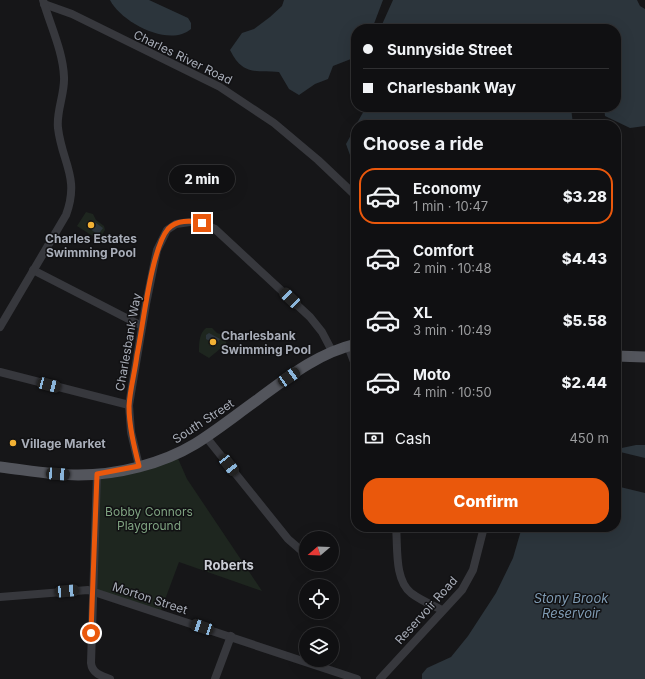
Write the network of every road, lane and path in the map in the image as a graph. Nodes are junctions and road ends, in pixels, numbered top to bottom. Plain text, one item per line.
1 (43, 2) edge
2 (351, 191) edge
3 (33, 270) junction
4 (142, 326) junction
5 (0, 327) edge
6 (351, 345) edge
7 (332, 351) junction
8 (621, 356) edge
9 (645, 357) edge
10 (0, 372) edge
11 (129, 405) junction
12 (206, 436) junction
13 (139, 466) junction
14 (0, 467) edge
15 (97, 474) junction
16 (396, 532) edge
17 (483, 532) edge
18 (299, 549) edge
19 (93, 592) junction
20 (0, 598) edge
21 (442, 610) junction
22 (231, 636) junction
23 (110, 679) edge
24 (215, 679) edge
25 (357, 679) edge
26 (380, 679) edge

1 - 2 street, Charles River Road
1 - 3 street
3 - 4 street
3 - 5 street
4 - 7 street, Charlesbank Way
4 - 11 street, Charlesbank Way
6 - 7 main road, South Street
7 - 12 main road, South Street
8 - 9 main road
10 - 11 street
11 - 13 street, Charlesbank Way
12 - 13 main road, South Street
12 - 18 street
13 - 15 main road, South Street
14 - 15 main road, South Street
15 - 19 street
16 - 21 street
17 - 21 street, Reservoir Road
19 - 20 street, Morton Street
19 - 22 street, Morton Street
19 - 23 street
21 - 26 street, Reservoir Road
22 - 24 street
22 - 25 street, Morton Street

